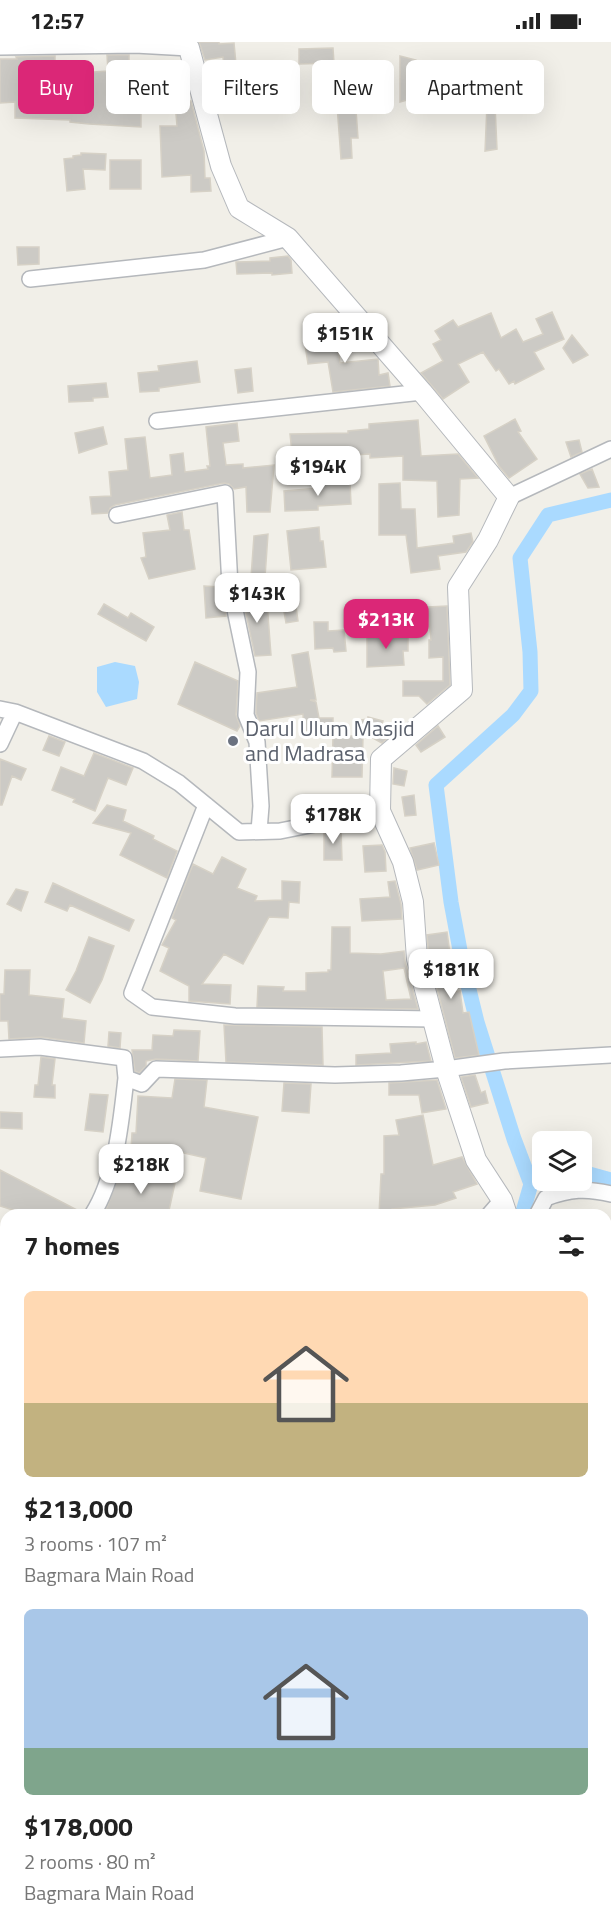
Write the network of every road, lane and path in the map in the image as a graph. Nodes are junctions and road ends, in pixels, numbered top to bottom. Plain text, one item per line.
1 (188, 45) edge
2 (0, 47) edge
3 (288, 238) junction
4 (30, 279) dead end
5 (422, 392) junction
6 (157, 421) dead end
7 (611, 449) edge
8 (509, 498) junction
9 (117, 515) dead end
10 (8, 710) edge
11 (0, 744) edge
12 (206, 805) junction
13 (380, 811) junction
14 (259, 831) junction
15 (433, 1019) junction
16 (0, 1050) edge
17 (611, 1055) edge
18 (446, 1069) junction
19 (126, 1078) junction
20 (611, 1194) edge
21 (96, 1209) edge
22 (500, 1209) edge
23 (540, 1209) edge

1 - 2 street
1 - 3 street
3 - 4 street
3 - 5 street
5 - 6 street
5 - 8 street
7 - 8 street
8 - 13 street
9 - 14 street
10 - 11 street
10 - 12 street
12 - 14 street
12 - 15 street
13 - 14 street
13 - 15 street
15 - 18 street
16 - 19 street
17 - 18 street
18 - 19 street
18 - 22 street
19 - 21 street
20 - 23 street

